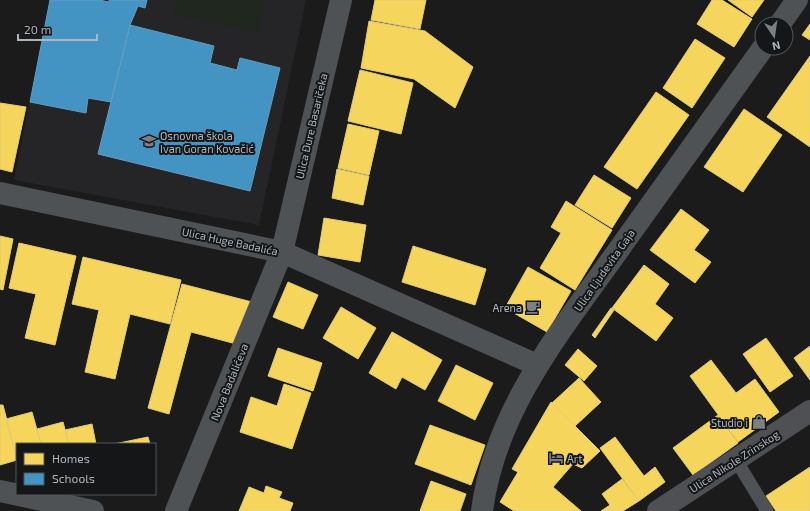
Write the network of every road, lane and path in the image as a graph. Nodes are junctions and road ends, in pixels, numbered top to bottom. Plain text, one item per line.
1 (341, 0) edge
2 (797, 0) edge
3 (786, 16) edge
4 (757, 56) edge
5 (0, 193) edge
6 (282, 252) junction
7 (537, 365) junction
8 (810, 411) edge
9 (736, 460) junction
10 (0, 491) edge
11 (16, 494) edge
12 (19, 495) edge
13 (93, 511) edge
14 (176, 511) edge
15 (482, 511) edge
16 (658, 511) edge
17 (766, 511) edge

1 - 6 street, Ulica Đure Basaričeka
2 - 3 street
4 - 7 street, Ulica Ljudevita Gaja
5 - 6 street, Ulica Huge Badalića
6 - 7 street, Ulica Huge Badalića
6 - 14 street, Nova Badalićeva
7 - 15 street, Ulica Ljudevita Gaja
8 - 9 main road, Ulica Nikole Zrinskog
9 - 16 main road, Ulica Nikole Zrinskog
9 - 17 lane
10 - 11 street
12 - 13 street

